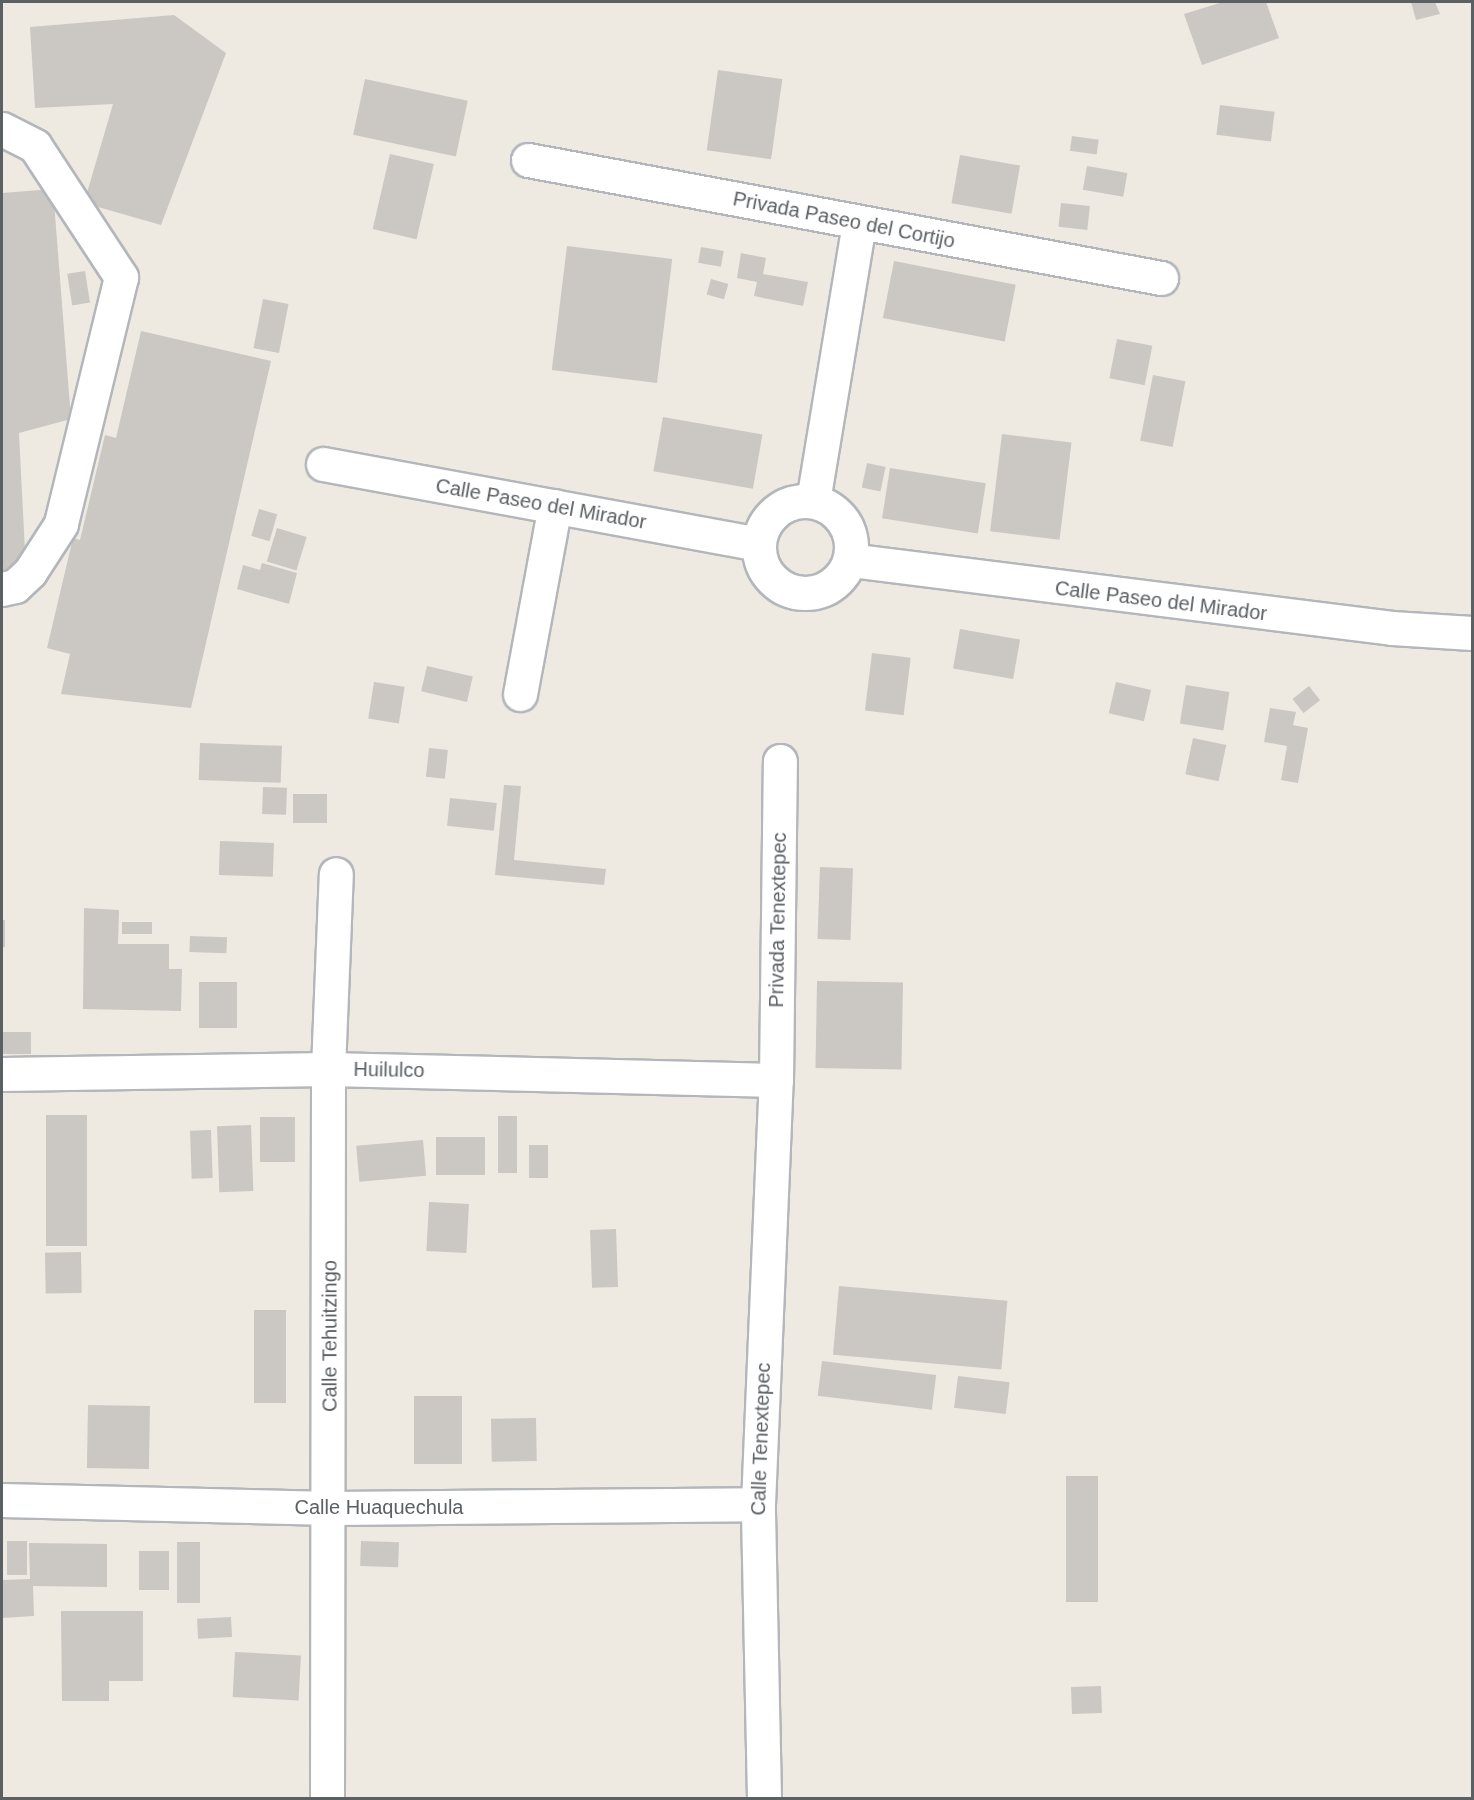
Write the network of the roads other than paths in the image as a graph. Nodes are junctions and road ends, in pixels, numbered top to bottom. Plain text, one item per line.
1 (2, 129) edge
2 (528, 160) dead end
3 (859, 223) junction
4 (1161, 278) dead end
5 (323, 464) dead end
6 (813, 501) junction
7 (555, 506) junction
8 (758, 544) junction
9 (850, 561) junction
10 (2, 589) edge
11 (1473, 633) edge
12 (520, 694) dead end
13 (780, 761) dead end
14 (336, 874) dead end
15 (328, 1069) junction
16 (2, 1074) edge
17 (776, 1080) junction
18 (2, 1500) edge
19 (758, 1503) junction
20 (331, 1508) junction
21 (327, 1798) edge
22 (764, 1798) edge

1 - 10 street
2 - 3 street, Privada Paseo del Cortijo
3 - 4 street, Privada Paseo del Cortijo
3 - 6 street
5 - 7 street, Calle Paseo del Mirador
6 - 8 street
6 - 9 street
7 - 8 street, Calle Paseo del Mirador
7 - 12 street
8 - 9 street
9 - 11 street, Calle Paseo del Mirador
13 - 17 street, Privada Tenextepec
14 - 15 street, Calle Tehuitzingo
15 - 16 street, Huilulco
15 - 17 street, Huilulco
15 - 20 street, Calle Tehuitzingo
17 - 19 street, Calle Tenextepec
18 - 20 street, Calle Huaquechula
19 - 20 street, Calle Huaquechula
19 - 22 street, Calle Tenextepec
20 - 21 street, Calle Tehuitzingo

